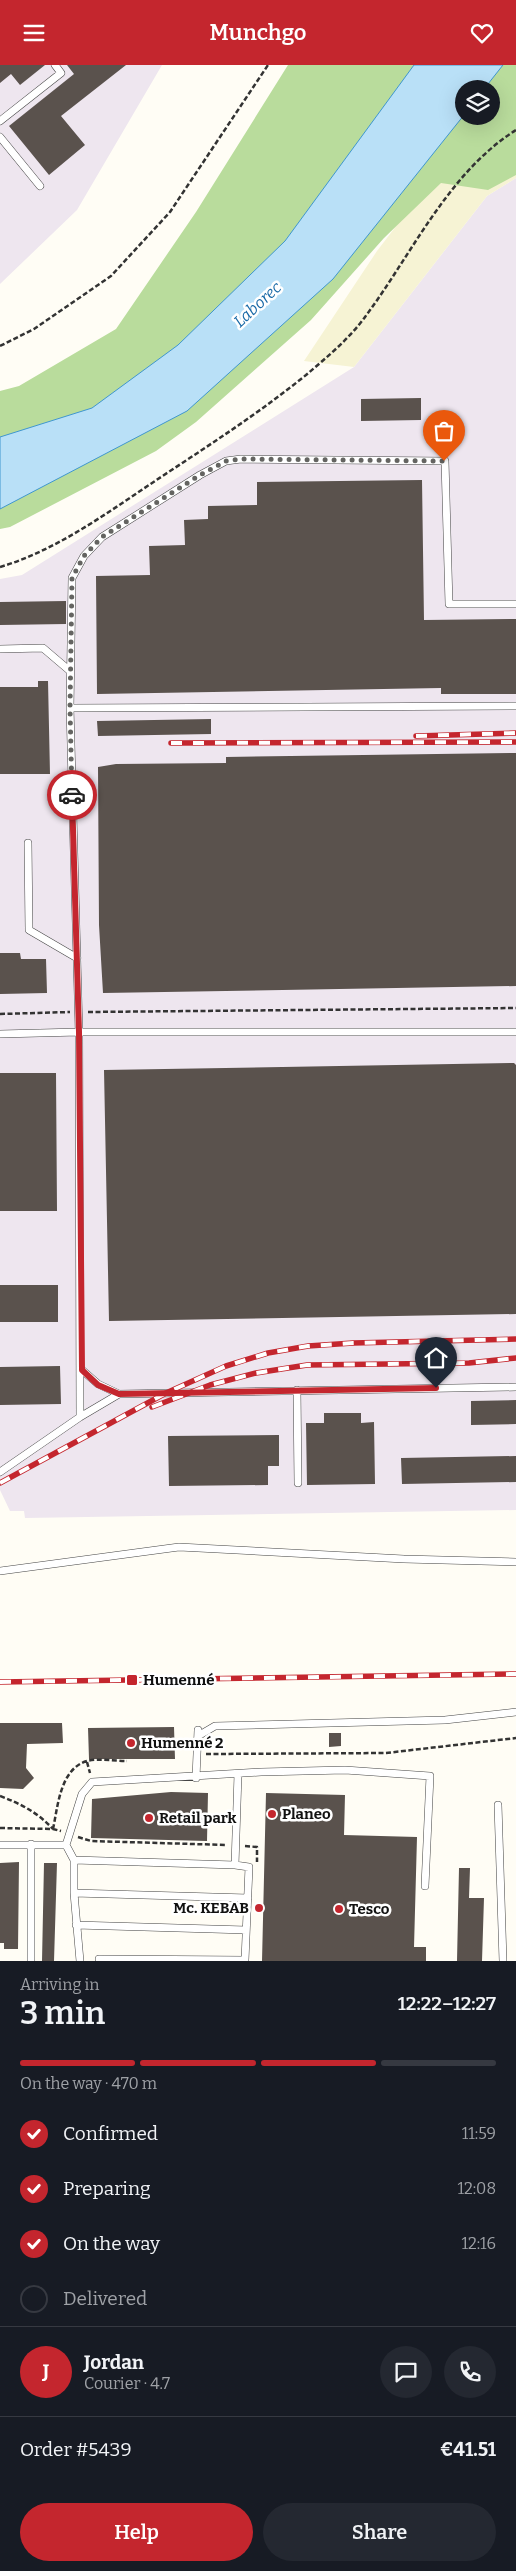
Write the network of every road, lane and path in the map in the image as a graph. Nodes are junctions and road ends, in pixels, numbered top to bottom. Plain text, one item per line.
1 (54, 65) edge
2 (268, 65) edge
3 (0, 121) edge
4 (516, 130) edge
5 (0, 137) edge
6 (40, 186) dead end
7 (0, 346) edge
8 (0, 567) edge
9 (516, 604) edge
10 (0, 649) edge
11 (70, 671) junction
12 (516, 706) edge
13 (70, 708) junction
14 (28, 843) dead end
15 (77, 958) junction
16 (516, 1008) edge
17 (78, 1012) junction
18 (0, 1014) edge
19 (79, 1032) junction
20 (516, 1033) edge
21 (0, 1034) edge
22 (82, 1370) junction
23 (516, 1387) edge
24 (297, 1390) junction
25 (119, 1394) junction
26 (80, 1417) junction
27 (0, 1472) edge
28 (298, 1483) dead end
29 (516, 1562) edge
30 (0, 1571) edge
31 (516, 1712) edge
32 (516, 1737) edge
33 (197, 1754) junction
34 (127, 1761) dead end
35 (238, 1774) junction
36 (196, 1777) junction
37 (0, 1796) edge
38 (498, 1805) dead end
39 (0, 1828) edge
40 (53, 1829) junction
41 (69, 1834) junction
42 (31, 1844) junction
43 (0, 1845) edge
44 (66, 1845) junction
45 (236, 1845) junction
46 (257, 1847) dead end
47 (74, 1860) junction
48 (235, 1865) junction
49 (426, 1886) dead end
50 (74, 1893) junction
51 (248, 1898) junction
52 (76, 1925) junction
53 (246, 1930) junction
54 (99, 1959) dead end
55 (30, 1960) edge
56 (79, 1960) edge
57 (502, 1961) edge

1 - 3 lane
2 - 7 path
4 - 8 path
5 - 6 lane
9 - 11 lane
10 - 11 lane
11 - 13 lane
12 - 13 lane
13 - 15 lane
14 - 15 lane
15 - 17 lane
16 - 17 path
17 - 18 path
17 - 19 lane
19 - 20 lane
19 - 21 lane
19 - 22 lane
22 - 25 lane
22 - 26 lane
23 - 24 lane
24 - 25 lane
24 - 28 lane
25 - 26 lane
26 - 27 lane
29 - 30 lane
31 - 33 lane
32 - 33 path
33 - 36 lane
34 - 40 path
35 - 36 lane
35 - 45 lane
35 - 49 lane
36 - 41 lane
37 - 40 path
38 - 57 lane
39 - 40 path
40 - 41 path
41 - 44 lane
41 - 45 path
42 - 43 lane
42 - 44 lane
42 - 55 lane
44 - 47 lane
45 - 46 path
45 - 48 lane
47 - 48 lane
47 - 50 lane
48 - 51 lane
50 - 51 lane
50 - 52 lane
51 - 53 lane
52 - 53 lane
52 - 56 lane
53 - 54 lane

